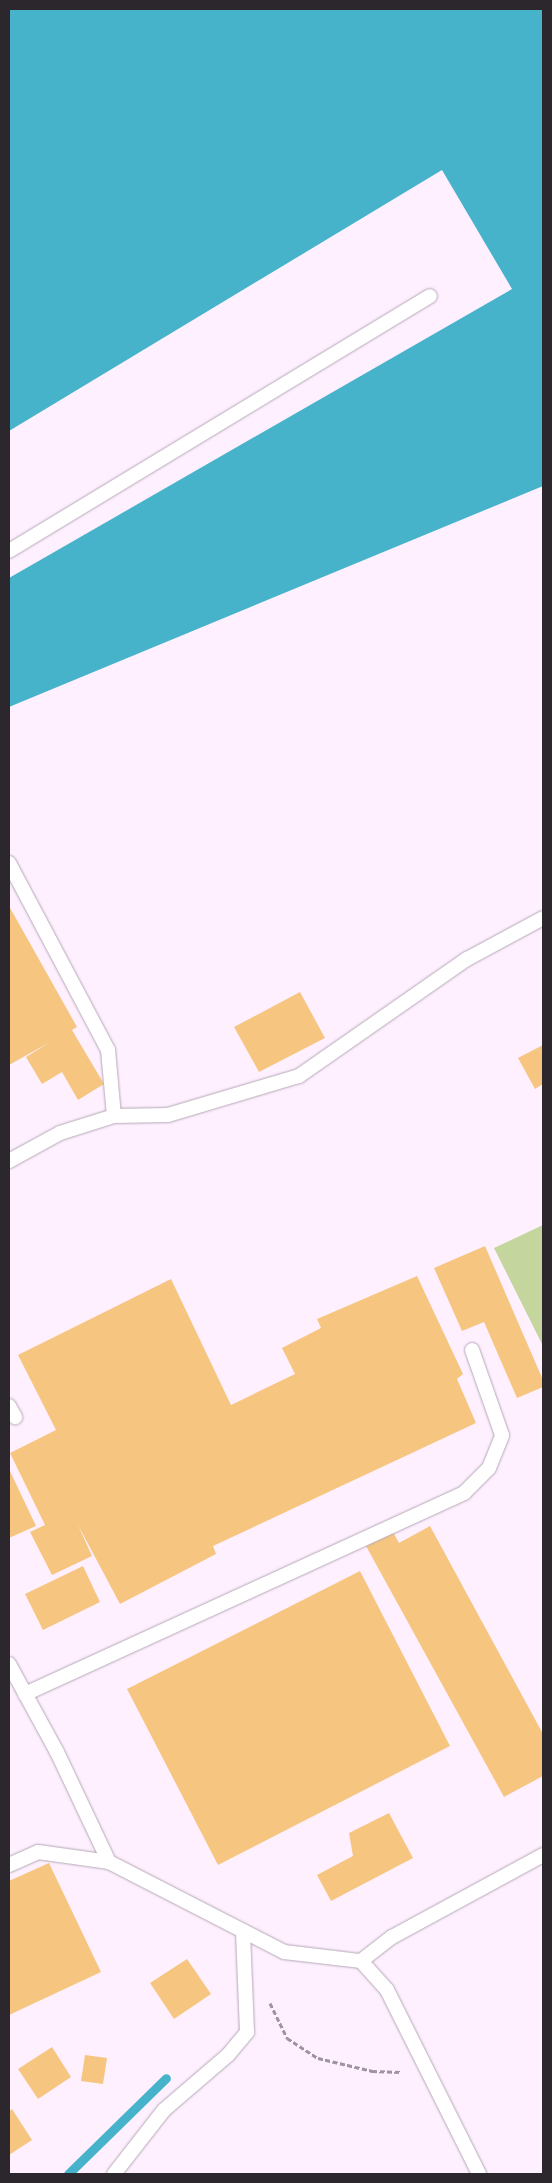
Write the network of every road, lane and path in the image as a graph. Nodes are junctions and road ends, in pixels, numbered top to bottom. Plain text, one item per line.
1 (430, 296) dead end
2 (9, 551) edge
3 (9, 863) edge
4 (543, 918) edge
5 (114, 1116) junction
6 (9, 1161) edge
7 (472, 1350) dead end
8 (9, 1664) edge
9 (25, 1694) junction
10 (543, 1855) edge
11 (109, 1862) junction
12 (9, 1865) edge
13 (243, 1933) junction
14 (361, 1961) junction
15 (268, 1998) dead end
16 (428, 2072) junction
17 (114, 2174) edge
18 (479, 2174) edge

1 - 2 lane
3 - 5 lane
4 - 5 lane
5 - 6 lane
7 - 9 lane
8 - 9 lane
9 - 11 lane
10 - 14 lane
11 - 12 lane
11 - 13 lane
13 - 14 lane
13 - 17 lane
14 - 16 lane
15 - 16 path
16 - 18 lane

